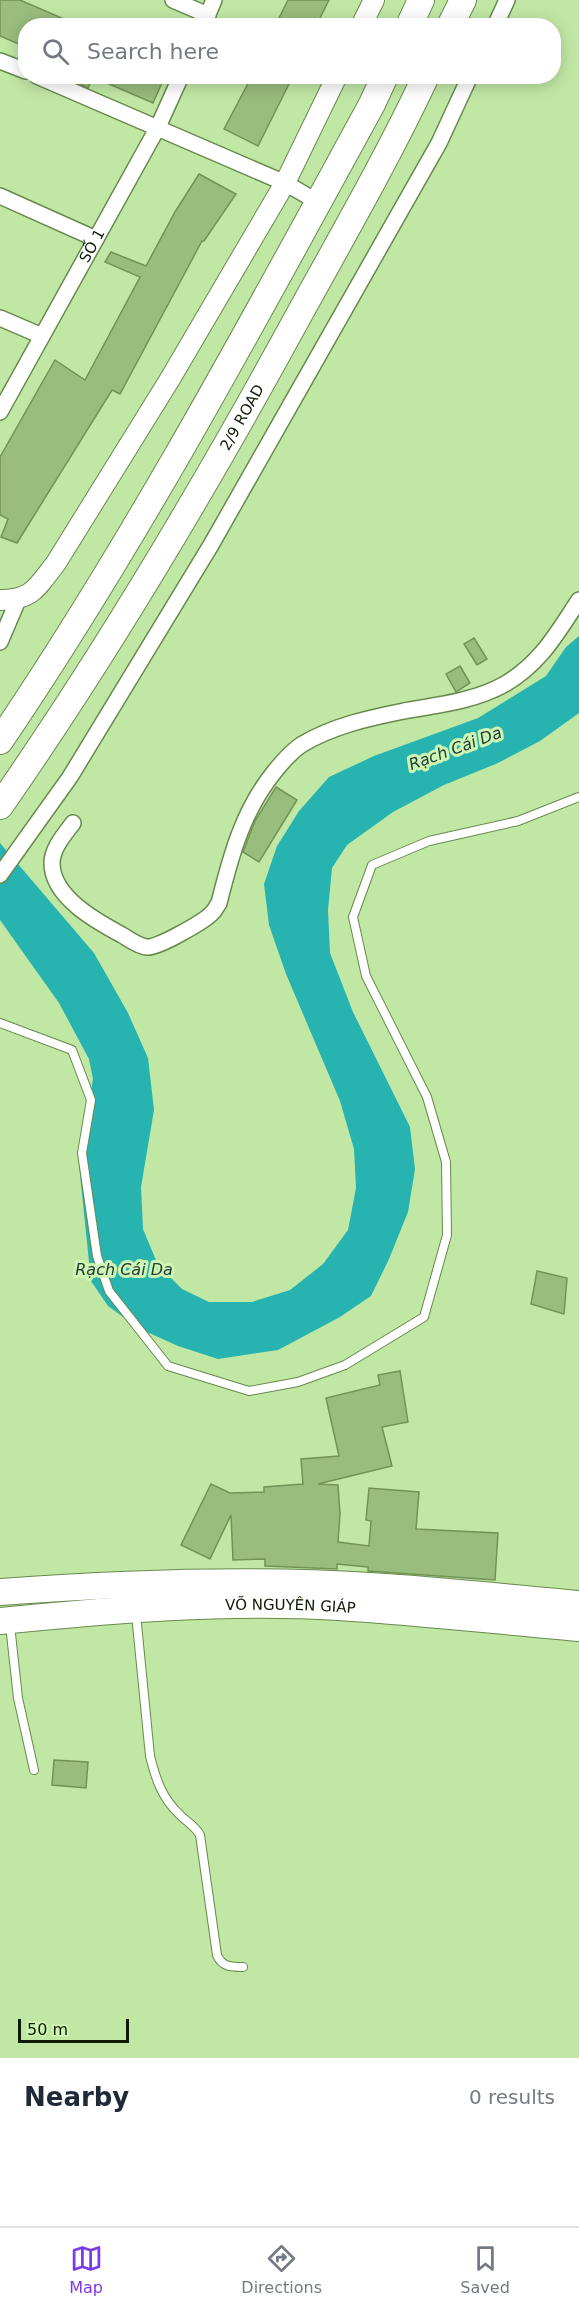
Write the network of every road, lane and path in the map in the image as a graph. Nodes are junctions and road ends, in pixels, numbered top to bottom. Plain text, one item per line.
1 (173, 0) edge
2 (214, 0) edge
3 (374, 0) edge
4 (421, 0) edge
5 (463, 0) edge
6 (507, 0) edge
7 (202, 18) edge
8 (206, 18) edge
9 (366, 18) edge
10 (413, 18) edge
11 (454, 18) edge
12 (499, 18) edge
13 (0, 61) edge
14 (18, 68) edge
15 (56, 84) edge
16 (177, 84) edge
17 (333, 84) edge
18 (381, 84) edge
19 (422, 84) edge
20 (466, 84) edge
21 (158, 128) junction
22 (285, 183) junction
23 (0, 196) edge
24 (318, 202) junction
25 (96, 239) junction
26 (0, 318) edge
27 (42, 336) junction
28 (0, 412) edge
29 (9, 600) edge
30 (579, 600) edge
31 (0, 642) edge
32 (4, 735) edge
33 (579, 797) edge
34 (0, 806) edge
35 (73, 823) dead end
36 (0, 875) edge
37 (0, 1023) edge
38 (0, 1592) edge
39 (579, 1604) edge
40 (135, 1609) junction
41 (5, 1620) edge
42 (579, 1628) edge
43 (34, 1770) dead end
44 (243, 1967) dead end

1 - 7 street
2 - 8 street
3 - 9 street
4 - 10 highway
5 - 11 highway
6 - 12 street
13 - 14 street
15 - 21 street
16 - 21 street, SỐ 1
17 - 22 street
18 - 24 highway
19 - 34 highway, 2/9 ROAD
20 - 36 street
21 - 22 street
21 - 25 street, SỐ 1
22 - 24 street
22 - 29 street
23 - 25 street
24 - 32 highway
25 - 27 street, SỐ 1
26 - 27 street
27 - 28 street, SỐ 1
29 - 31 street
30 - 35 street
33 - 37 lane
38 - 39 highway, VÕ NGUYÊN GIÁP
40 - 41 highway, VÕ NGUYÊN GIÁP
40 - 42 highway, VÕ NGUYÊN GIÁP
40 - 44 lane
41 - 43 lane

